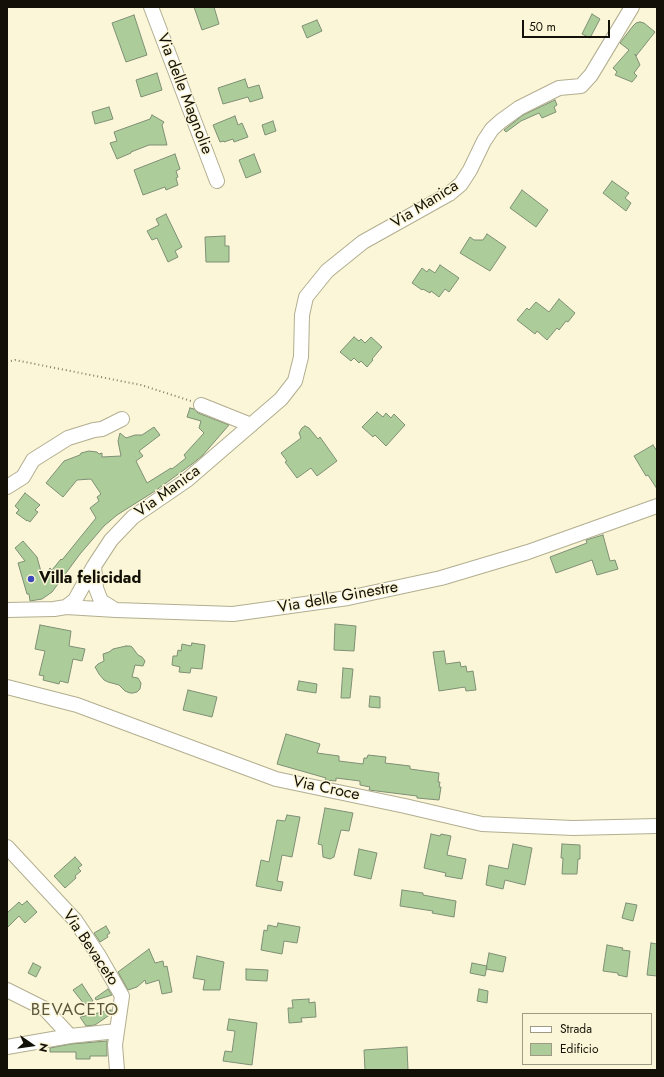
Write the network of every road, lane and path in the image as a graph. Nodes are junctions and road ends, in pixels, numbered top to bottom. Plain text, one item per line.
1 (151, 7) edge
2 (632, 7) edge
3 (217, 181) dead end
4 (7, 362) edge
5 (201, 405) joint
6 (122, 419) dead end
7 (251, 425) junction
8 (7, 487) edge
9 (657, 506) edge
10 (94, 566) junction
11 (66, 607) junction
12 (7, 610) edge
13 (116, 610) junction
14 (7, 687) edge
15 (657, 826) edge
16 (7, 846) edge
17 (7, 990) edge
18 (117, 1031) junction
19 (70, 1036) junction
20 (7, 1047) edge
21 (117, 1070) edge

1 - 3 street, Via delle Magnolie
2 - 7 street, Via Manica
4 - 5 path
5 - 7 street
6 - 8 street
7 - 10 street, Via Manica
9 - 13 street, Via delle Ginestre
10 - 11 street, Via Manica
10 - 13 street
11 - 12 street, Via delle Ginestre
11 - 13 street, Via delle Ginestre
14 - 15 street, Via Croce
16 - 18 street, Via Bevaceto
17 - 19 street
18 - 19 street
18 - 21 street, Via Bevaceto
19 - 20 street

